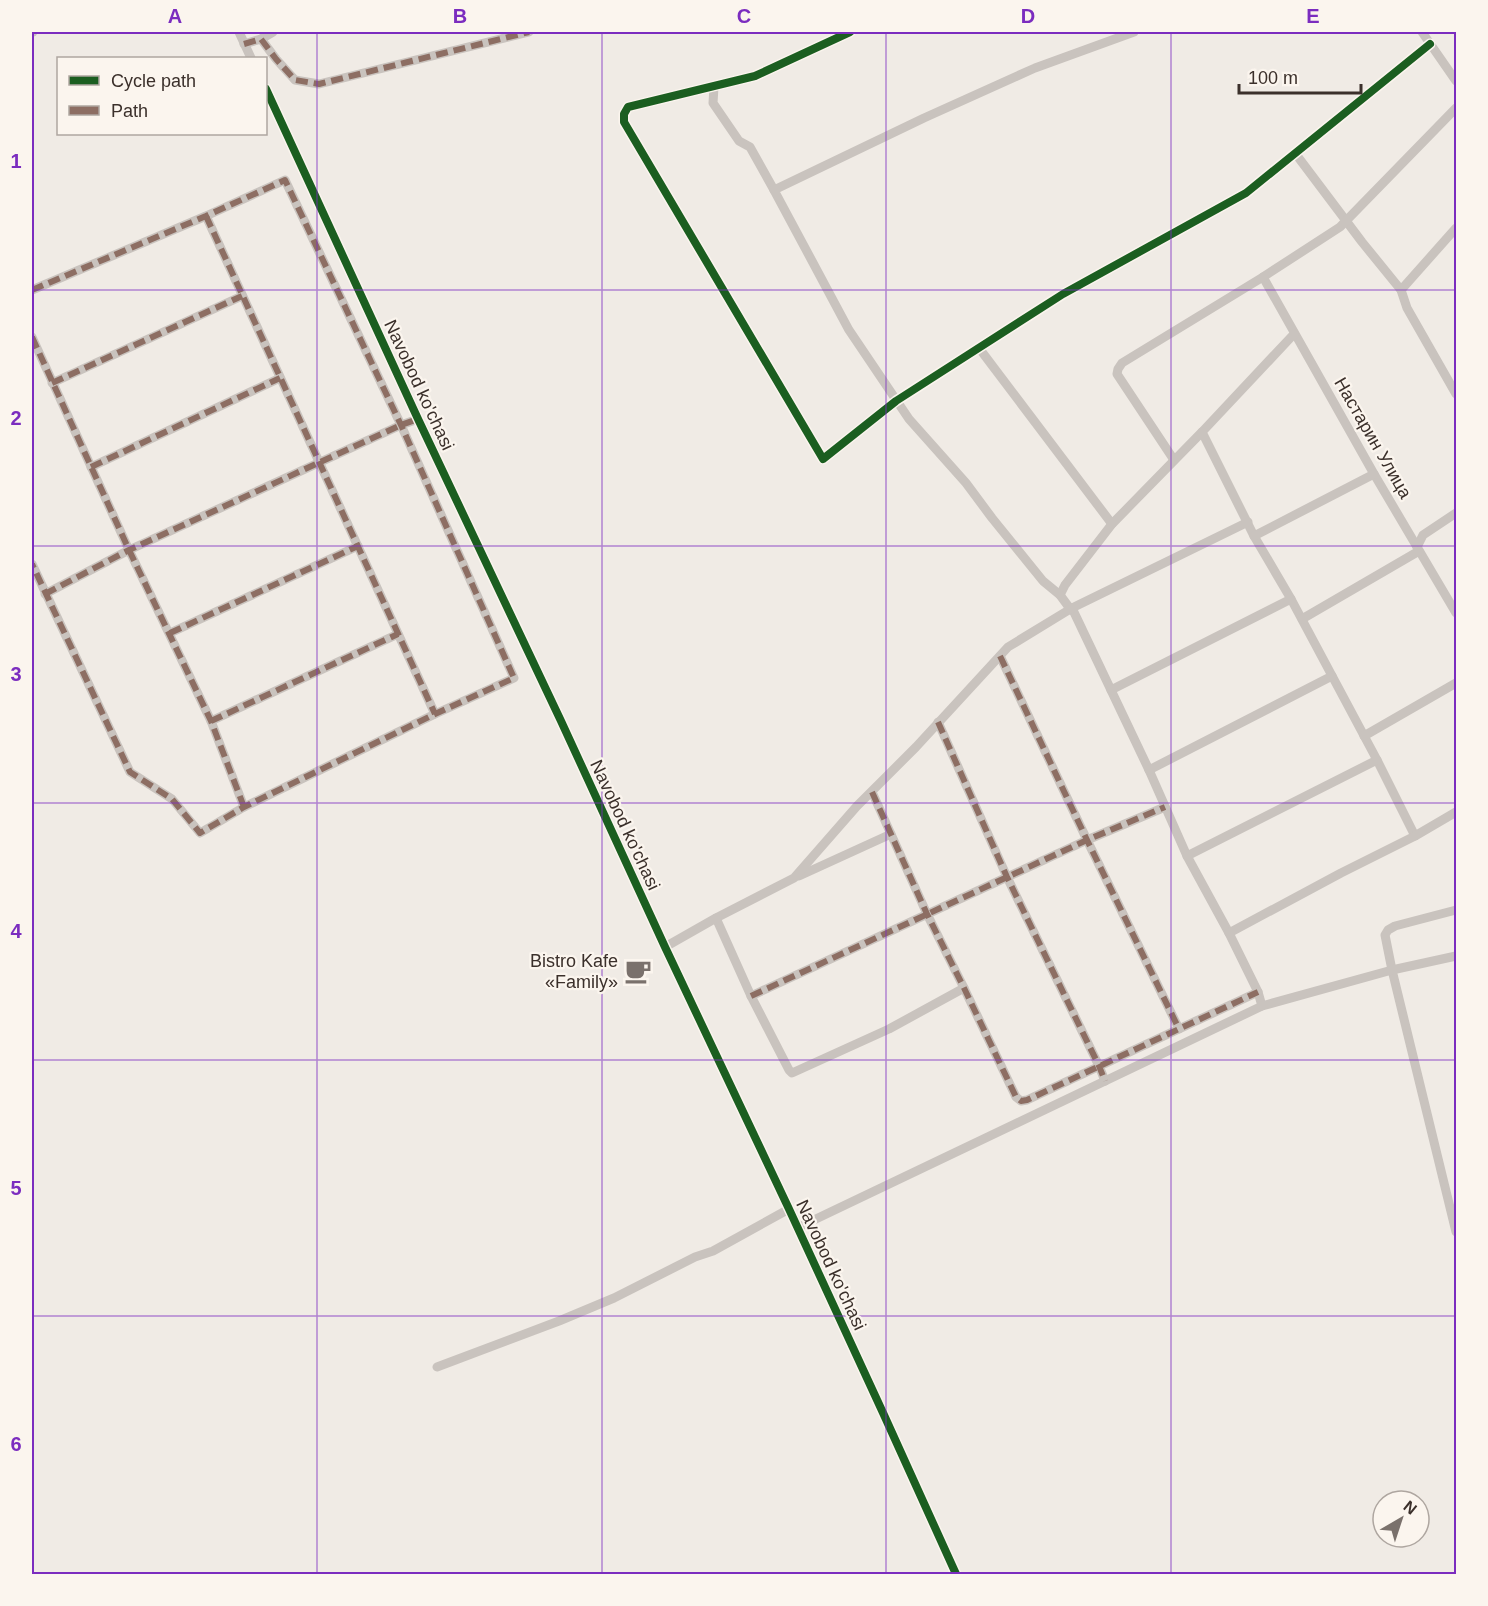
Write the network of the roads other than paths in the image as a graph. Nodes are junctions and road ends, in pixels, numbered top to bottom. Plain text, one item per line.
1 (239, 32) edge
2 (273, 32) edge
3 (529, 32) edge
4 (850, 32) edge
5 (1134, 32) edge
6 (1422, 32) edge
7 (261, 39) junction
8 (244, 44) junction
9 (1430, 44) junction
10 (250, 57) edge
11 (1456, 81) edge
12 (714, 87) junction
13 (267, 91) edge
14 (1456, 108) edge
15 (1295, 153) junction
16 (774, 190) junction
17 (206, 216) junction
18 (1347, 220) junction
19 (1456, 228) edge
20 (1263, 277) junction
21 (32, 290) edge
22 (1401, 290) junction
23 (242, 296) junction
24 (1294, 334) junction
25 (32, 337) edge
26 (979, 348) junction
27 (280, 378) junction
28 (52, 383) junction
29 (1456, 394) edge
30 (897, 401) junction
31 (418, 419) junction
32 (401, 425) junction
33 (1202, 432) junction
34 (1174, 460) junction
35 (319, 463) junction
36 (91, 467) junction
37 (1374, 474) junction
38 (1456, 513) edge
39 (1248, 522) junction
40 (1112, 524) junction
41 (1254, 536) junction
42 (358, 546) junction
43 (1418, 549) junction
44 (129, 550) junction
45 (32, 564) edge
46 (45, 594) junction
47 (1060, 595) junction
48 (1291, 599) junction
49 (1071, 609) junction
50 (1456, 613) edge
51 (1302, 619) junction
52 (170, 633) junction
53 (398, 634) junction
54 (1000, 656) junction
55 (1332, 676) junction
56 (1456, 683) edge
57 (1111, 690) junction
58 (435, 714) junction
59 (211, 721) junction
60 (938, 722) junction
61 (1364, 736) junction
62 (1377, 760) junction
63 (1149, 770) junction
64 (872, 792) junction
65 (244, 807) junction
66 (1165, 807) junction
67 (1456, 812) edge
68 (891, 834) junction
69 (1415, 836) junction
70 (1087, 840) junction
71 (1187, 856) junction
72 (1007, 877) junction
73 (794, 879) junction
74 (1456, 910) edge
75 (927, 914) junction
76 (717, 918) junction
77 (1229, 933) junction
78 (665, 947) junction
79 (1456, 956) edge
80 (1392, 970) junction
81 (964, 988) junction
82 (1258, 992) junction
83 (751, 996) junction
84 (1262, 1006) junction
85 (1179, 1029) junction
86 (1099, 1066) junction
87 (1105, 1081) junction
88 (789, 1209) junction
89 (797, 1228) junction
90 (1456, 1232) edge
91 (437, 1367) dead end
92 (956, 1575) edge

1 - 8 street
2 - 7 street
3 - 7 street
4 - 12 street
5 - 16 street
6 - 9 street
7 - 8 street
8 - 10 street
9 - 11 street
9 - 15 street
12 - 16 street
12 - 30 street
13 - 31 street, Navobod ko'chasi
14 - 18 street
15 - 18 street
15 - 26 street
16 - 30 street
17 - 21 street
17 - 23 street
17 - 32 street
18 - 20 street
18 - 22 street
19 - 22 street
20 - 24 street, Настарин Улица
20 - 34 street
22 - 29 street
23 - 27 street
23 - 28 street
24 - 33 street
24 - 37 street, Настарин Улица
25 - 28 street
26 - 30 street
26 - 40 street
27 - 35 street
27 - 36 street
28 - 36 street
30 - 47 street
31 - 32 street
31 - 78 street, Navobod ko'chasi
32 - 35 street
32 - 58 street
33 - 34 street
33 - 39 street
34 - 40 street
35 - 42 street
35 - 44 street
36 - 44 street
37 - 41 street
37 - 43 street, Настарин Улица
38 - 43 street
39 - 41 street
39 - 49 street
40 - 47 street
41 - 48 street
42 - 52 street
42 - 53 street
43 - 50 street, Настарин Улица
43 - 51 street
44 - 46 street
44 - 52 street
45 - 46 street
46 - 65 street
47 - 49 street
48 - 51 street
48 - 57 street
49 - 54 street
49 - 57 street
51 - 55 street
52 - 59 street
53 - 58 street
53 - 59 street
54 - 60 street
54 - 70 street
55 - 61 street
55 - 63 street
56 - 61 street
57 - 63 street
58 - 65 street
59 - 65 street
60 - 64 street
60 - 72 street
61 - 62 street
62 - 69 street
62 - 71 street
63 - 66 street
64 - 68 street
64 - 73 street
66 - 70 street
66 - 71 street
67 - 69 street
68 - 73 street
68 - 75 street
69 - 77 street
70 - 72 street
70 - 85 street
71 - 77 street
72 - 75 street
72 - 86 street
73 - 76 street
74 - 80 street
75 - 81 street
75 - 83 street
76 - 78 street
76 - 83 street
77 - 82 street
78 - 88 street, Navobod ko'chasi
79 - 80 street
80 - 84 street
80 - 90 street
81 - 83 street
81 - 86 street
82 - 84 street
82 - 85 street
84 - 87 street
85 - 86 street
86 - 87 street
87 - 89 street
88 - 89 street, Navobod ko'chasi
88 - 91 street
89 - 92 street, Navobod ko'chasi

